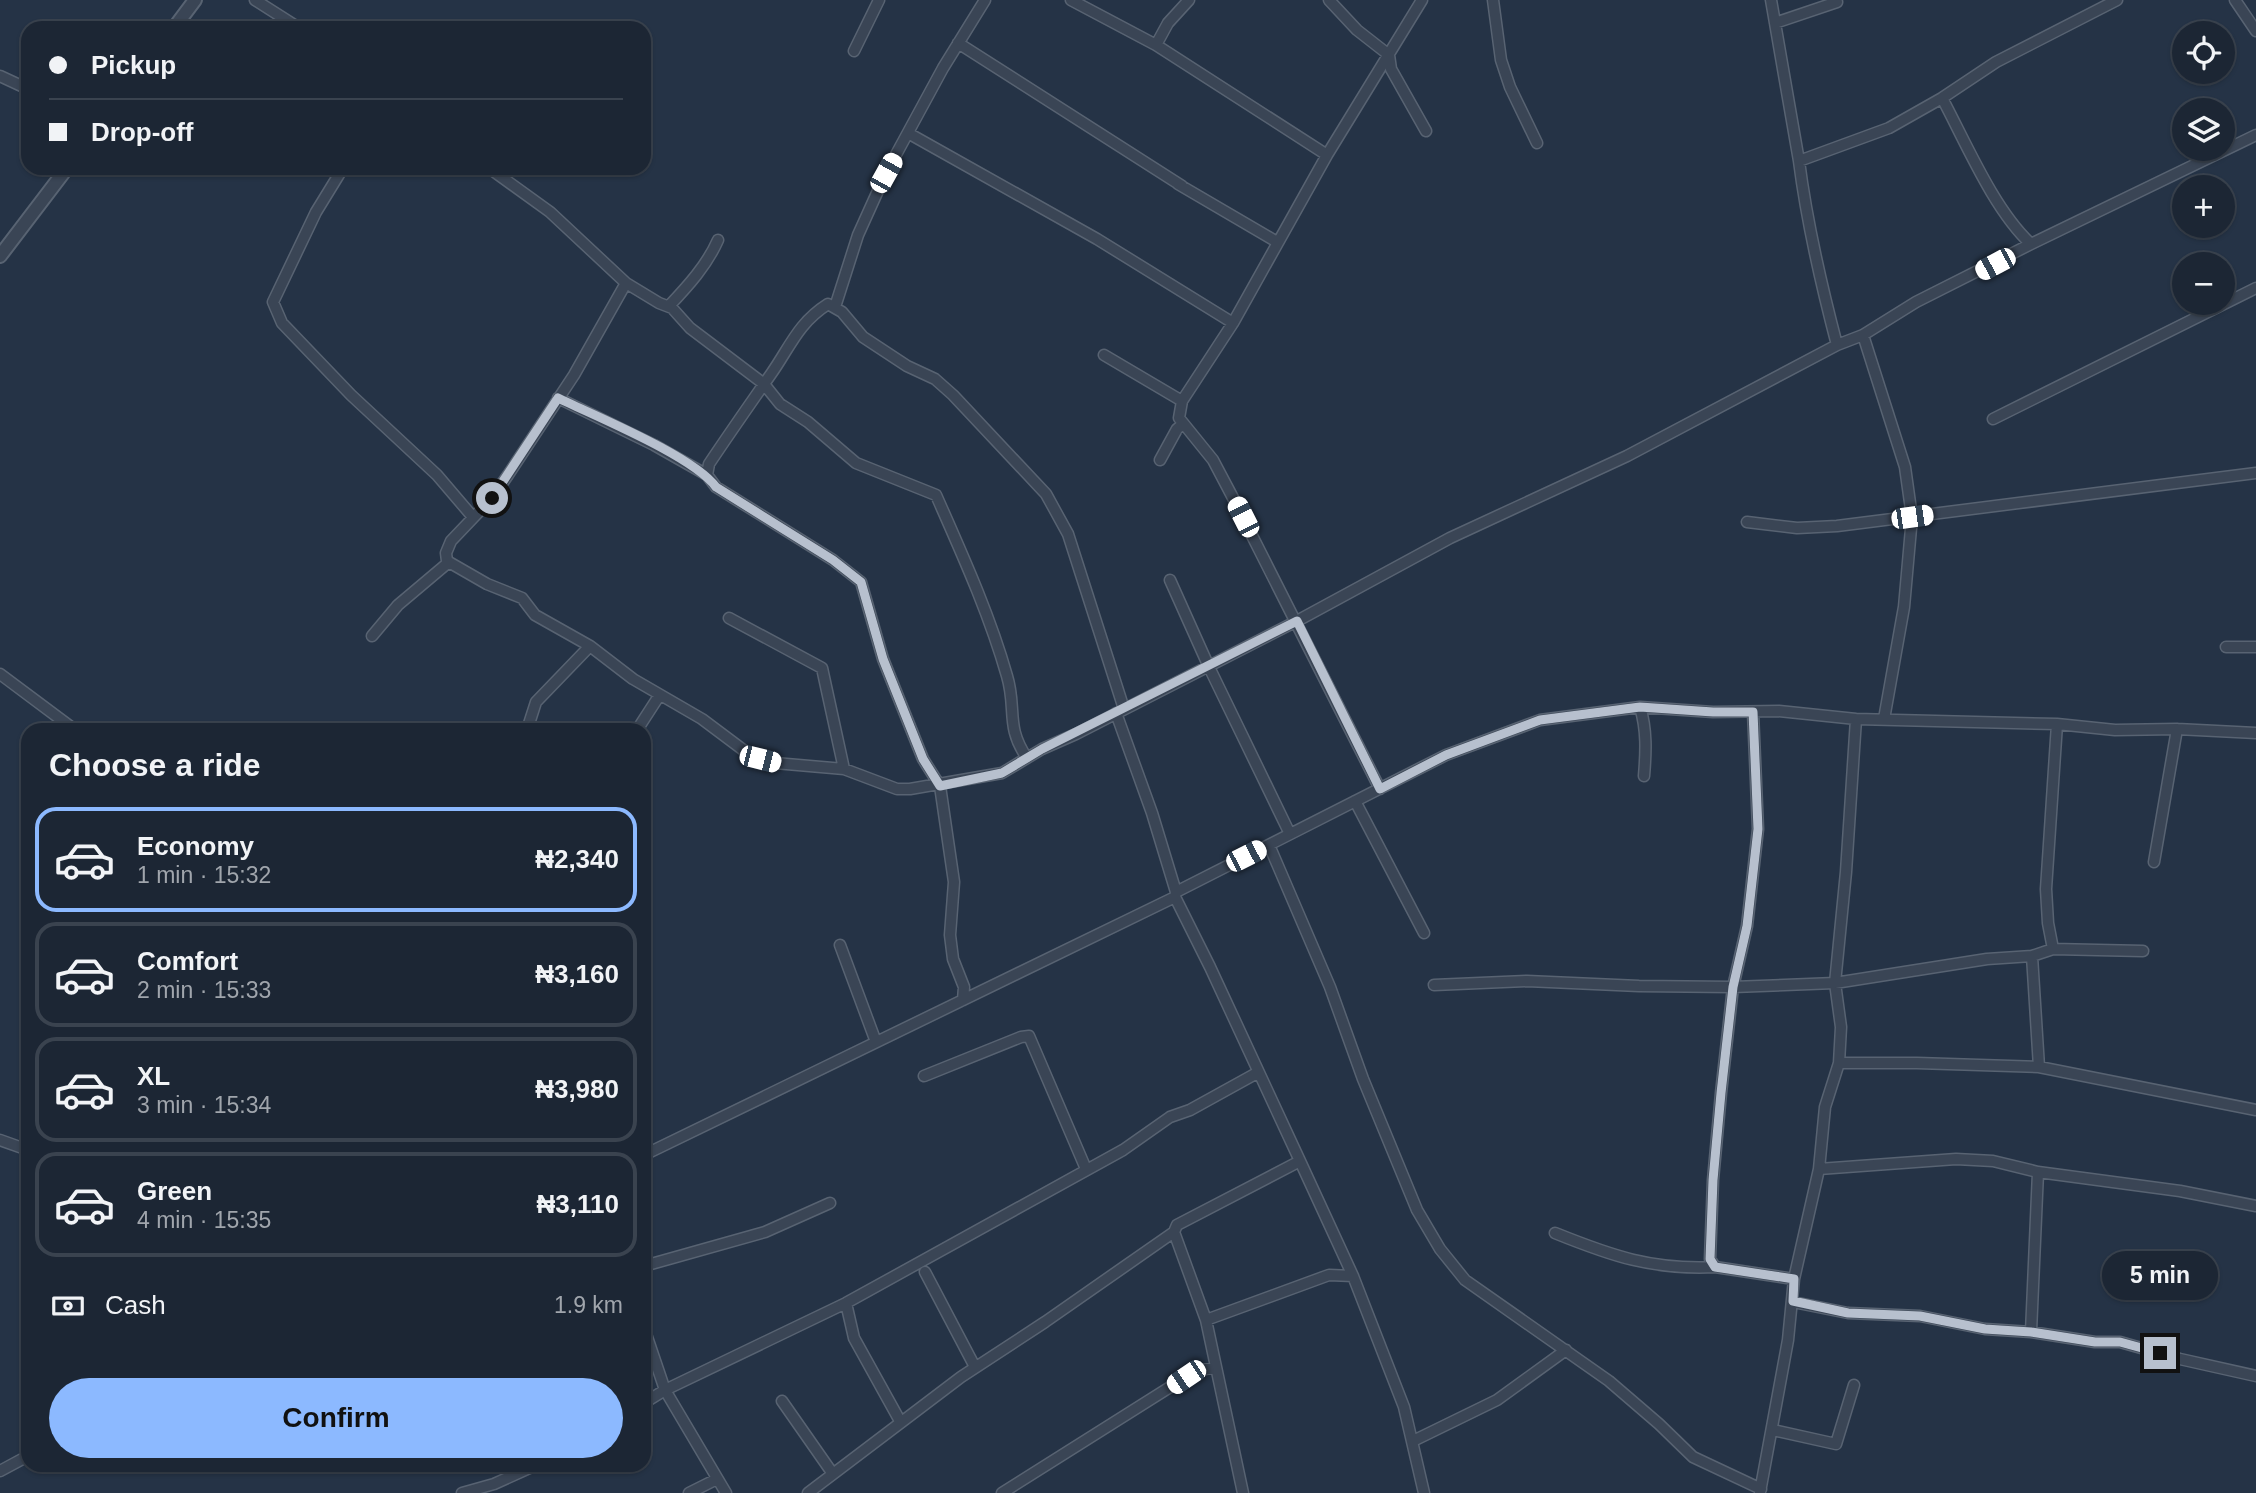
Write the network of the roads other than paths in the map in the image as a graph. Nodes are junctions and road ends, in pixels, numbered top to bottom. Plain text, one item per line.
1 (195, 0) edge
2 (255, 0) edge
3 (879, 0) edge
4 (985, 0) edge
5 (1071, 0) edge
6 (1189, 0) edge
7 (1329, 0) edge
8 (1422, 0) edge
9 (1493, 0) edge
10 (1771, 0) edge
11 (2117, 0) edge
12 (2235, 0) edge
13 (1837, 2) edge
14 (179, 21) edge
15 (288, 21) edge
16 (1775, 23) junction
17 (2256, 31) edge
18 (958, 43) junction
19 (1156, 45) junction
20 (854, 51) dead end
21 (1389, 55) junction
22 (0, 76) edge
23 (21, 86) edge
24 (1942, 98) junction
25 (1426, 131) dead end
26 (908, 133) junction
27 (2256, 135) edge
28 (1537, 144) dead end
29 (1115, 146) dead end
30 (1327, 155) junction
31 (1799, 161) junction
32 (62, 175) edge
33 (340, 175) edge
34 (499, 175) edge
35 (1182, 186) junction
36 (718, 240) dead end
37 (1108, 240) dead end
38 (1277, 242) junction
39 (2031, 244) junction
40 (0, 256) edge
41 (626, 283) junction
42 (2256, 288) edge
43 (669, 306) junction
44 (835, 306) junction
45 (1233, 323) junction
46 (1863, 335) junction
47 (1837, 345) junction
48 (1104, 355) dead end
49 (764, 384) junction
50 (558, 398) junction
51 (1182, 401) junction
52 (1993, 419) dead end
53 (1182, 424) junction
54 (1160, 460) dead end
55 (2256, 473) edge
56 (707, 475) junction
57 (472, 516) junction
58 (1912, 517) junction
59 (1747, 522) dead end
60 (447, 561) junction
61 (1170, 580) dead end
62 (729, 618) dead end
63 (1297, 621) junction
64 (372, 636) dead end
65 (590, 646) junction
66 (2226, 647) dead end
67 (2256, 647) edge
68 (1209, 667) junction
69 (0, 674) edge
70 (659, 696) junction
71 (1640, 707) junction
72 (1120, 711) junction
73 (1753, 712) junction
74 (1856, 719) junction
75 (1884, 719) junction
76 (66, 723) edge
77 (529, 723) edge
78 (642, 723) edge
79 (2057, 724) junction
80 (2177, 729) junction
81 (2256, 733) edge
82 (1027, 758) junction
83 (844, 769) junction
84 (1644, 776) dead end
85 (940, 786) junction
86 (1380, 789) junction
87 (1355, 802) junction
88 (1290, 834) junction
89 (1269, 845) junction
90 (2154, 862) dead end
91 (1175, 894) junction
92 (1424, 933) dead end
93 (840, 945) dead end
94 (2053, 949) junction
95 (2143, 951) dead end
96 (2032, 956) junction
97 (1835, 983) junction
98 (1434, 985) dead end
99 (1733, 987) junction
100 (963, 1000) junction
101 (876, 1042) junction
102 (1839, 1063) junction
103 (2039, 1068) junction
104 (1257, 1073) junction
105 (924, 1076) dead end
106 (2256, 1110) edge
107 (0, 1140) edge
108 (21, 1148) edge
109 (651, 1152) edge
110 (1300, 1161) junction
111 (1086, 1169) junction
112 (1819, 1169) junction
113 (2038, 1172) junction
114 (830, 1203) dead end
115 (2256, 1206) edge
116 (1174, 1232) junction
117 (1555, 1233) dead end
118 (651, 1264) edge
119 (1715, 1267) junction
120 (925, 1272) dead end
121 (1353, 1276) junction
122 (1794, 1279) junction
123 (1793, 1301) junction
124 (846, 1303) junction
125 (1206, 1320) junction
126 (2031, 1332) junction
127 (651, 1349) edge
128 (1566, 1350) junction
129 (975, 1367) junction
130 (1216, 1367) junction
131 (2256, 1376) edge
132 (1854, 1384) dead end
133 (665, 1390) junction
134 (651, 1399) edge
135 (782, 1401) dead end
136 (900, 1421) junction
137 (1773, 1430) junction
138 (1413, 1441) junction
139 (21, 1460) edge
140 (0, 1471) edge
141 (521, 1472) edge
142 (833, 1474) junction
143 (717, 1479) junction
144 (1760, 1491) edge
145 (461, 1493) edge
146 (690, 1493) edge
147 (726, 1493) edge
148 (808, 1493) edge
149 (1003, 1493) edge
150 (1243, 1493) edge
151 (1424, 1493) edge

1 - 14 street
2 - 15 street
3 - 20 street
4 - 18 street
5 - 19 street
6 - 19 street
7 - 21 street
8 - 21 street
9 - 28 street
10 - 16 street
11 - 24 street
12 - 17 street
13 - 16 street
16 - 31 street
18 - 26 street
18 - 35 street
19 - 30 street
21 - 25 street
21 - 30 street
22 - 23 street
24 - 31 street
24 - 39 street
26 - 44 street
26 - 45 street
27 - 39 street
29 - 35 street
30 - 38 street
31 - 47 street
32 - 40 street
33 - 57 street
34 - 41 street
35 - 38 street
36 - 43 street
37 - 45 street
38 - 45 street
39 - 46 street
41 - 43 street
41 - 50 street
42 - 52 street
43 - 49 street
44 - 49 street
44 - 72 street
45 - 51 street
46 - 47 street
46 - 58 street
47 - 63 street
48 - 51 street
49 - 56 street
49 - 82 street
50 - 56 street
50 - 57 street
51 - 53 street
53 - 54 street
53 - 63 street
55 - 58 street
56 - 85 street
57 - 60 street
58 - 59 street
58 - 75 street
60 - 64 street
60 - 65 street
61 - 68 street
62 - 83 street
63 - 68 street
63 - 86 street
65 - 70 street
65 - 77 street
66 - 67 street
68 - 72 street
68 - 88 street
69 - 76 street
70 - 78 street
70 - 83 street
71 - 73 street
71 - 84 street
71 - 86 street
72 - 82 street
72 - 91 street
73 - 74 street
73 - 99 street
74 - 75 street
74 - 97 street
75 - 79 street
79 - 80 street
79 - 94 street
80 - 81 street
80 - 90 street
82 - 85 street
83 - 85 street
85 - 100 street
86 - 87 street
87 - 88 street
87 - 92 street
88 - 89 street
89 - 91 street
89 - 128 street
91 - 100 street
91 - 104 street
93 - 101 street
94 - 95 street
94 - 96 street
96 - 97 street
96 - 103 street
97 - 99 street
97 - 102 street
98 - 99 street
99 - 119 street
100 - 101 street
101 - 109 street
102 - 103 street
102 - 112 street
103 - 106 street
104 - 110 street
104 - 111 street
105 - 111 street
107 - 108 street
110 - 116 street
110 - 121 street
111 - 124 street
112 - 113 street
112 - 122 street
113 - 115 street
113 - 126 street
114 - 118 street
116 - 125 street
116 - 129 street
117 - 119 street
119 - 122 street
120 - 129 street
121 - 125 street
121 - 138 street
122 - 123 street
123 - 126 street
123 - 137 street
124 - 133 street
124 - 136 street
125 - 130 street
126 - 131 street
127 - 133 street
128 - 138 street
128 - 144 street
129 - 136 street
130 - 149 street
130 - 150 street
132 - 137 street
133 - 134 street
133 - 143 street
135 - 142 street
136 - 142 street
137 - 144 street
138 - 151 street
139 - 140 street
141 - 145 street
142 - 148 street
143 - 146 street
143 - 147 street

